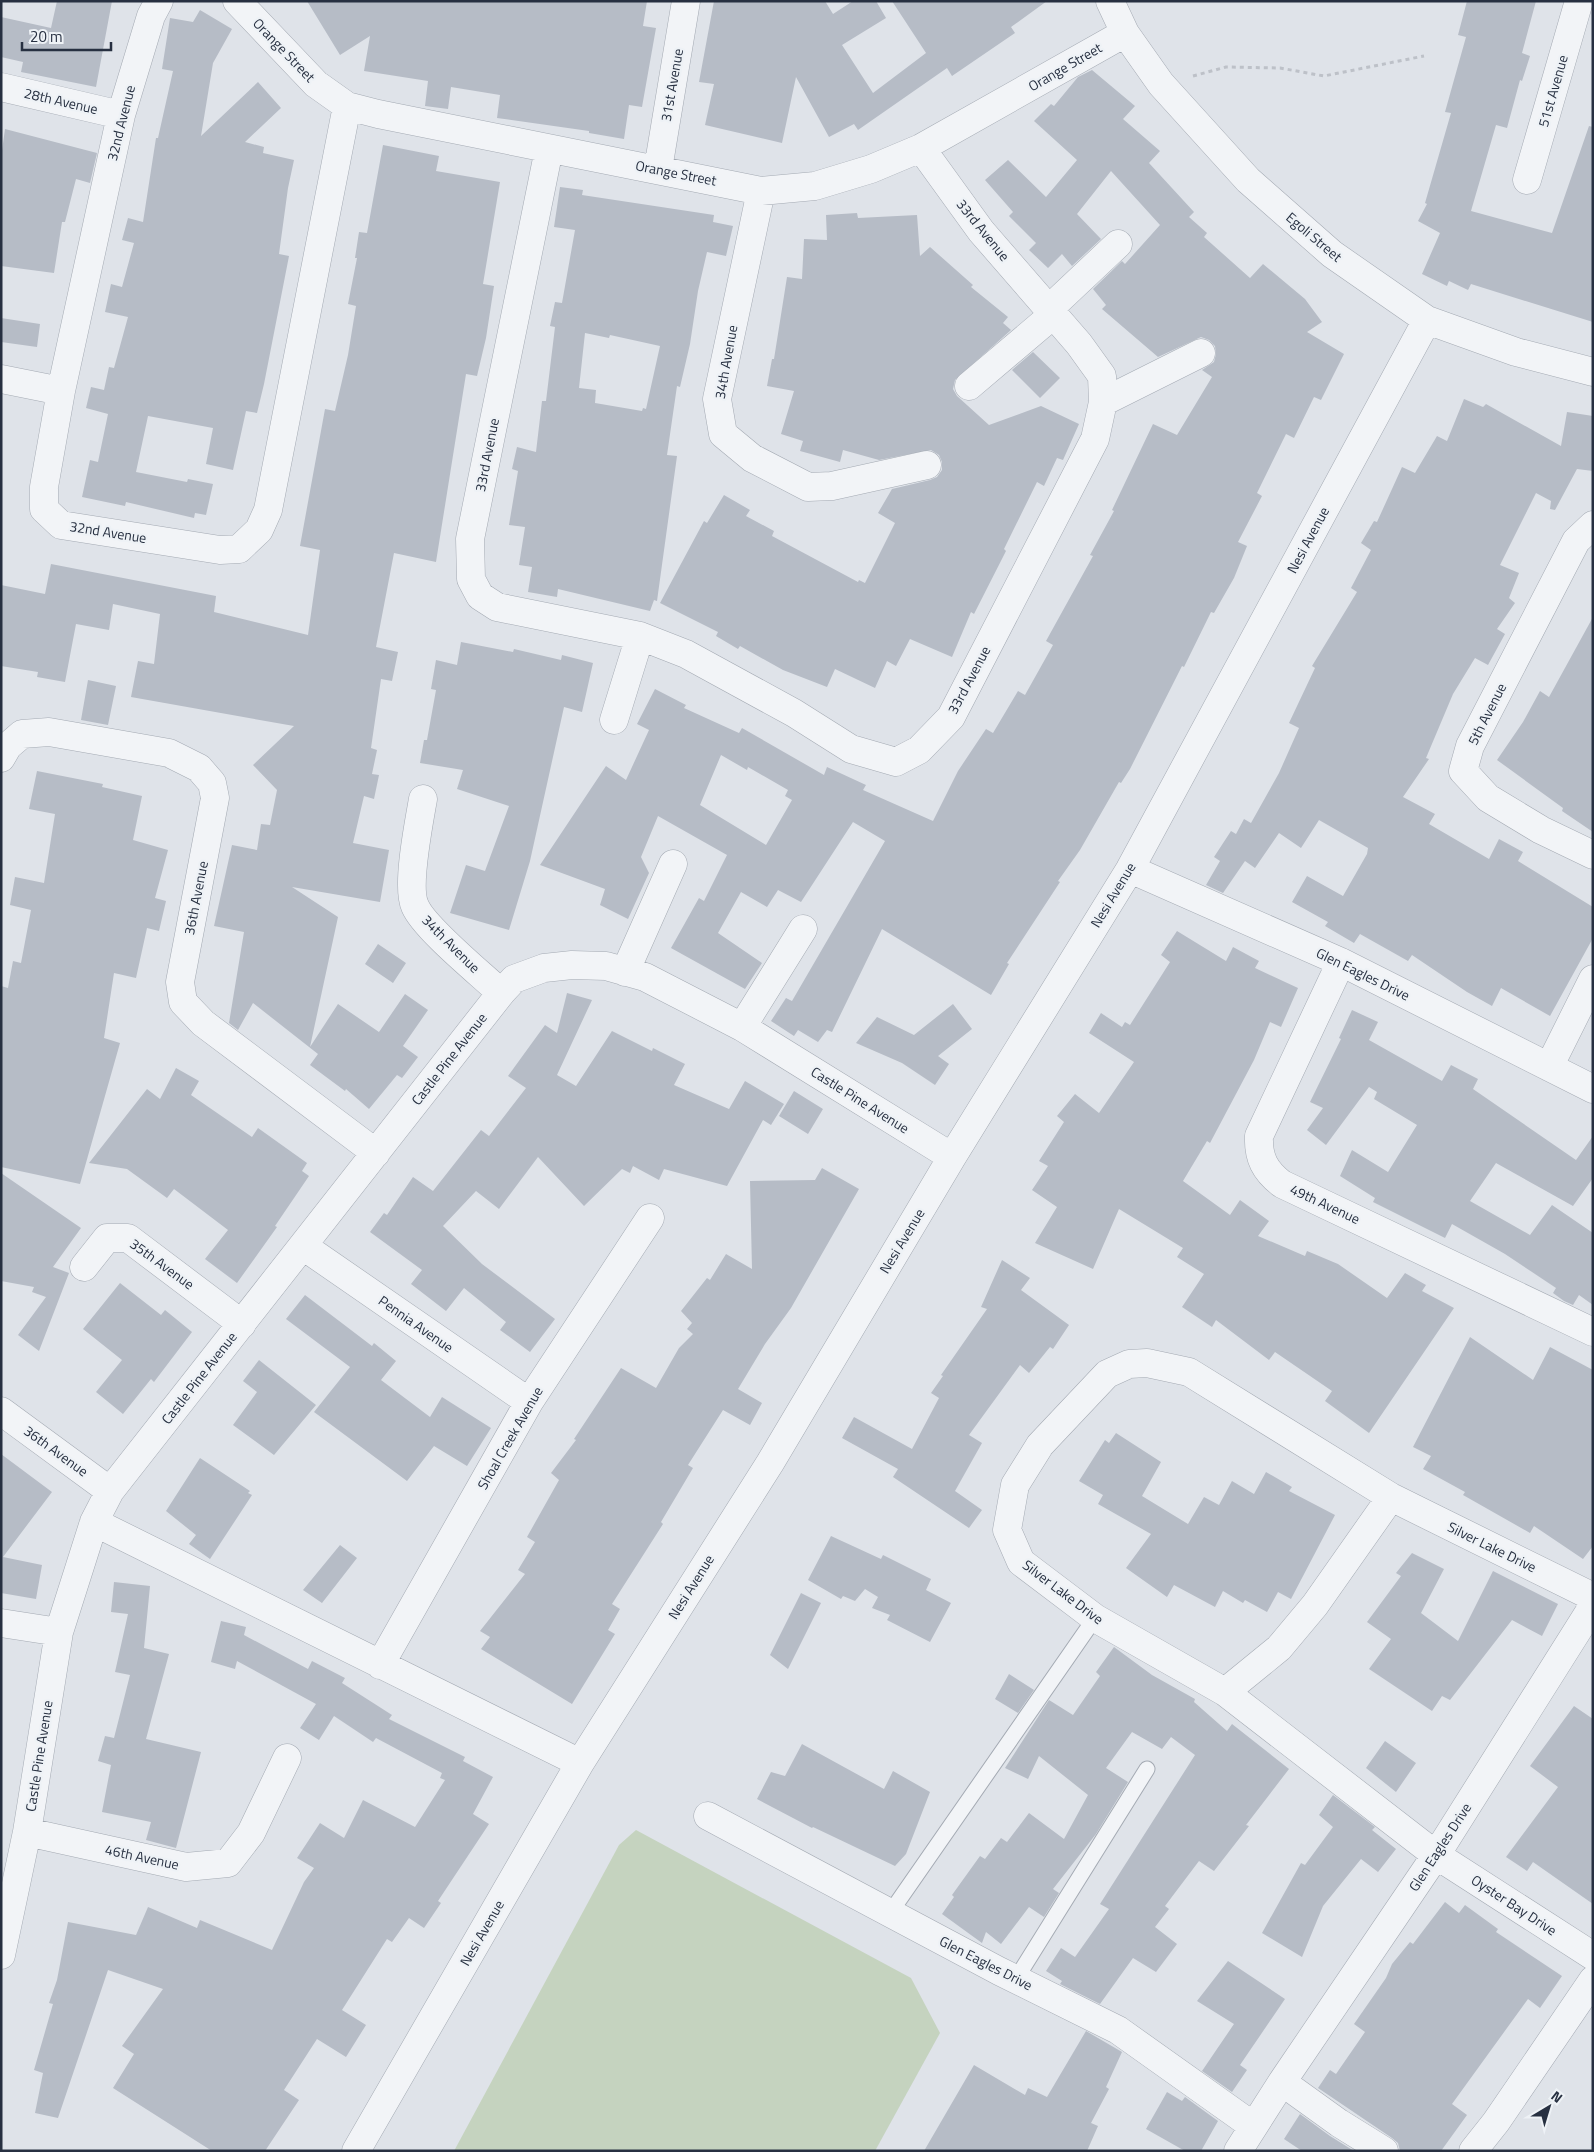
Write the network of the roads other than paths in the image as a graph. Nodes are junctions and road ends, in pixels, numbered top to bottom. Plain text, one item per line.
1 (159, 1) edge
2 (237, 1) edge
3 (686, 1) edge
4 (1110, 1) edge
5 (1579, 1) edge
6 (1124, 33) junction
7 (1, 87) edge
8 (347, 106) junction
9 (121, 115) junction
10 (921, 148) junction
11 (549, 149) junction
12 (658, 169) junction
13 (1527, 180) dead end
14 (761, 191) junction
15 (1118, 244) dead end
16 (1051, 312) junction
17 (1427, 320) junction
18 (1201, 353) dead end
19 (1593, 372) edge
20 (1, 379) edge
21 (968, 386) dead end
22 (61, 390) junction
23 (1103, 402) junction
24 (927, 465) dead end
25 (1593, 525) edge
26 (640, 636) junction
27 (614, 720) dead end
28 (1, 758) edge
29 (423, 799) dead end
30 (1593, 855) edge
31 (673, 864) dead end
32 (1130, 869) junction
33 (803, 929) dead end
34 (1341, 962) junction
35 (626, 972) junction
36 (1593, 980) edge
37 (500, 993) junction
38 (742, 1027) junction
39 (1550, 1067) junction
40 (1593, 1089) edge
41 (376, 1153) junction
42 (952, 1157) junction
43 (650, 1218) dead end
44 (303, 1246) junction
45 (84, 1266) dead end
46 (242, 1324) junction
47 (1593, 1332) edge
48 (530, 1402) junction
49 (1, 1411) edge
50 (110, 1491) junction
51 (1392, 1497) junction
52 (94, 1522) junction
53 (1593, 1597) edge
54 (1593, 1606) edge
55 (1095, 1618) junction
56 (1, 1623) edge
57 (59, 1632) junction
58 (380, 1665) junction
59 (1225, 1692) junction
60 (287, 1758) dead end
61 (580, 1763) junction
62 (1147, 1769) dead end
63 (708, 1816) dead end
64 (27, 1832) junction
65 (1436, 1855) junction
66 (890, 1913) junction
67 (1, 1955) edge
68 (1593, 1956) edge
69 (1016, 1979) junction
70 (1593, 1980) edge
71 (1282, 2082) junction
72 (1253, 2126) junction
73 (356, 2151) edge
74 (1238, 2151) edge
75 (1384, 2151) edge
76 (1473, 2151) edge

1 - 9 street, 32nd Avenue
2 - 8 street, Orange Street
3 - 12 street, 31st Avenue
4 - 6 street, Egoli Street
5 - 13 street, 51st Avenue
6 - 10 street, Orange Street
6 - 17 street, Egoli Street
7 - 9 street, 28th Avenue
8 - 11 street, Orange Street
8 - 22 street, 32nd Avenue
9 - 22 street, 32nd Avenue
10 - 14 street, Orange Street
10 - 16 street, 33rd Avenue
11 - 12 street, Orange Street
11 - 26 street, 33rd Avenue
12 - 14 street, Orange Street
14 - 24 street, 34th Avenue
15 - 16 street
16 - 21 street
16 - 23 street, 33rd Avenue
17 - 19 street, Egoli Street
17 - 32 street, Nesi Avenue
18 - 23 street
20 - 22 street
23 - 26 street, 33rd Avenue
25 - 30 street, 5th Avenue
26 - 27 street
28 - 41 street, 36th Avenue
29 - 37 street, 34th Avenue
31 - 35 street
32 - 34 street, Glen Eagles Drive
32 - 42 street, Nesi Avenue
33 - 38 street
34 - 39 street, Glen Eagles Drive
34 - 47 street, 49th Avenue
35 - 37 street, Castle Pine Avenue
35 - 38 street, Castle Pine Avenue
36 - 39 street
37 - 41 street, Castle Pine Avenue
38 - 42 street, Castle Pine Avenue
39 - 40 street, Glen Eagles Drive
41 - 44 street, Castle Pine Avenue
42 - 61 street, Nesi Avenue
43 - 48 street, Shoal Creek Avenue
44 - 46 street, Castle Pine Avenue
44 - 48 street, Pennia Avenue
45 - 46 street, 35th Avenue
46 - 50 street, Castle Pine Avenue
48 - 58 street, Shoal Creek Avenue
49 - 50 street, 36th Avenue
50 - 52 street, Castle Pine Avenue
51 - 53 street, Silver Lake Drive
51 - 55 street, Silver Lake Drive
51 - 59 street
52 - 57 street, Castle Pine Avenue
52 - 58 street
54 - 65 street, Glen Eagles Drive
55 - 59 street, Silver Lake Drive
55 - 66 lane
56 - 57 street
57 - 64 street, Castle Pine Avenue
58 - 61 street
59 - 65 street, Silver Lake Drive
60 - 64 street, 46th Avenue
61 - 73 street, Nesi Avenue
62 - 69 lane
63 - 66 street, Glen Eagles Drive
64 - 67 street, Castle Pine Avenue
65 - 68 street, Oyster Bay Drive
65 - 71 street, Glen Eagles Drive
66 - 69 street, Glen Eagles Drive
69 - 72 street, Glen Eagles Drive
70 - 76 street
71 - 72 street, Glen Eagles Drive
71 - 75 street
72 - 74 street, Glen Eagles Drive

